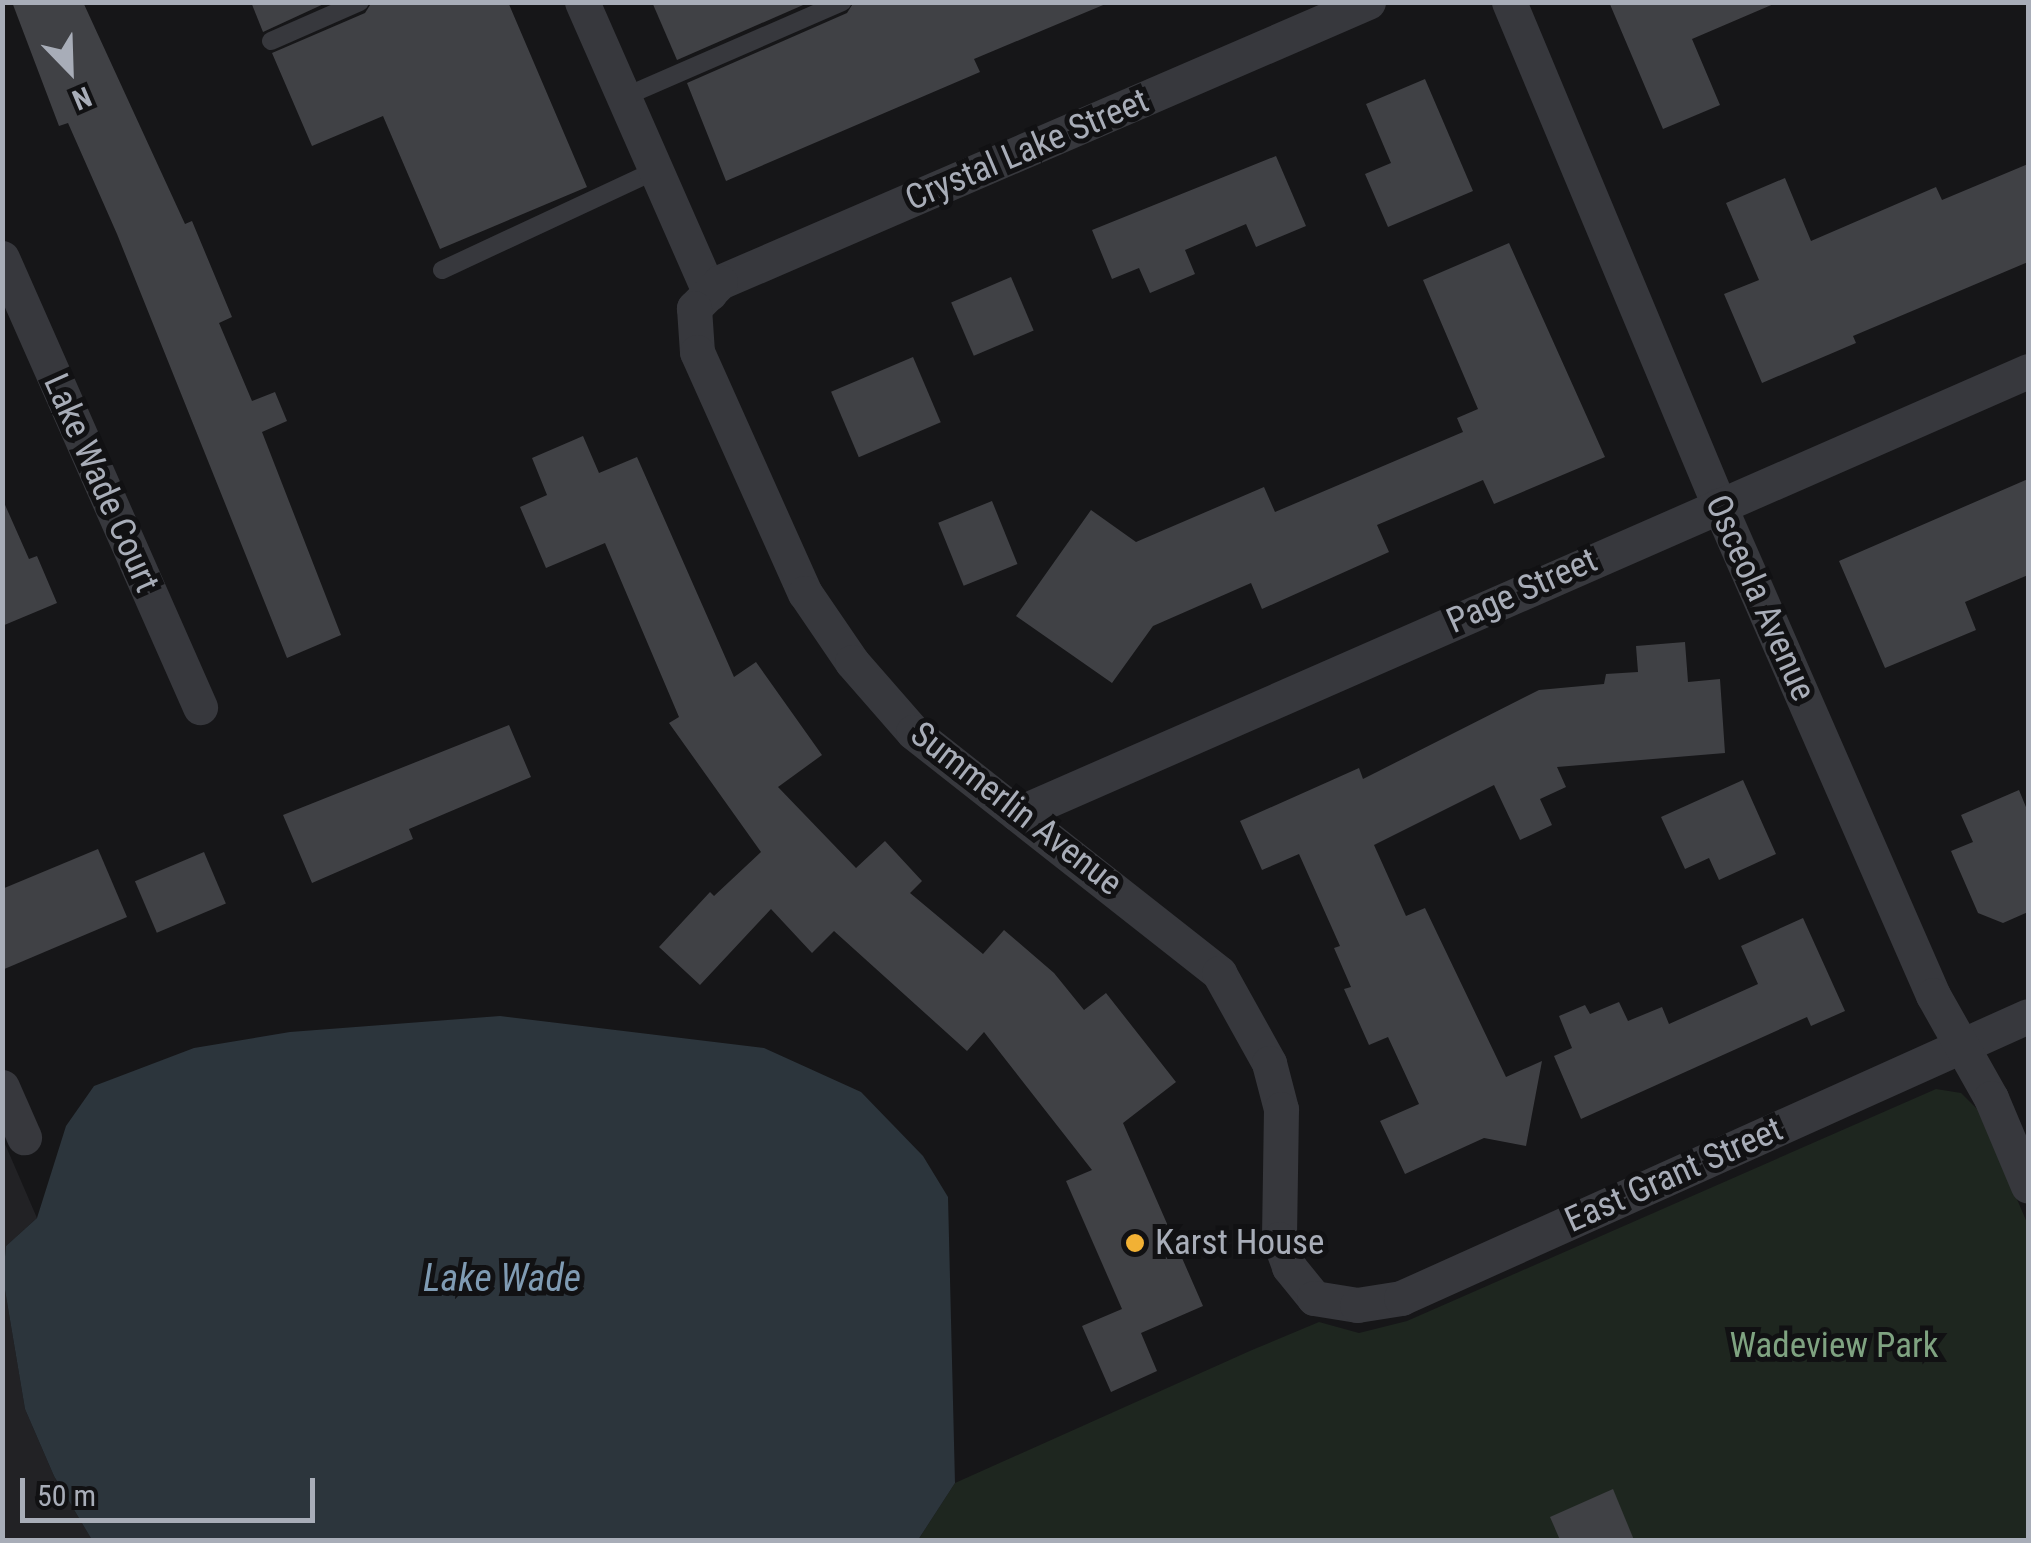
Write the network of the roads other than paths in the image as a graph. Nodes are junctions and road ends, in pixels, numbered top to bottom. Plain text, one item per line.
1 (360, 2) edge
2 (582, 2) edge
3 (842, 2) edge
4 (1368, 2) edge
5 (1509, 2) edge
6 (270, 42) dead end
7 (624, 97) junction
8 (656, 170) junction
9 (2, 258) edge
10 (442, 270) dead end
11 (702, 301) junction
12 (2028, 371) edge
13 (1718, 505) junction
14 (200, 707) dead end
15 (1017, 814) junction
16 (2028, 1016) edge
17 (1960, 1046) junction
18 (2, 1087) edge
19 (24, 1138) dead end
20 (2028, 1186) edge
21 (1314, 1298) joint

1 - 6 lane
2 - 7 street, Summerlin Avenue
3 - 7 lane
4 - 11 street, Crystal Lake Street
5 - 13 street, Osceola Avenue
7 - 8 street, Summerlin Avenue
8 - 10 lane
8 - 11 street, Summerlin Avenue
9 - 14 street, Lake Wade Court
11 - 15 street, Summerlin Avenue
12 - 13 street, Page Street
13 - 15 street, Page Street
13 - 17 street, Osceola Avenue
15 - 21 street, Summerlin Avenue
16 - 17 street, East Grant Street
17 - 20 street, Osceola Avenue
17 - 21 street, East Grant Street
18 - 19 street

